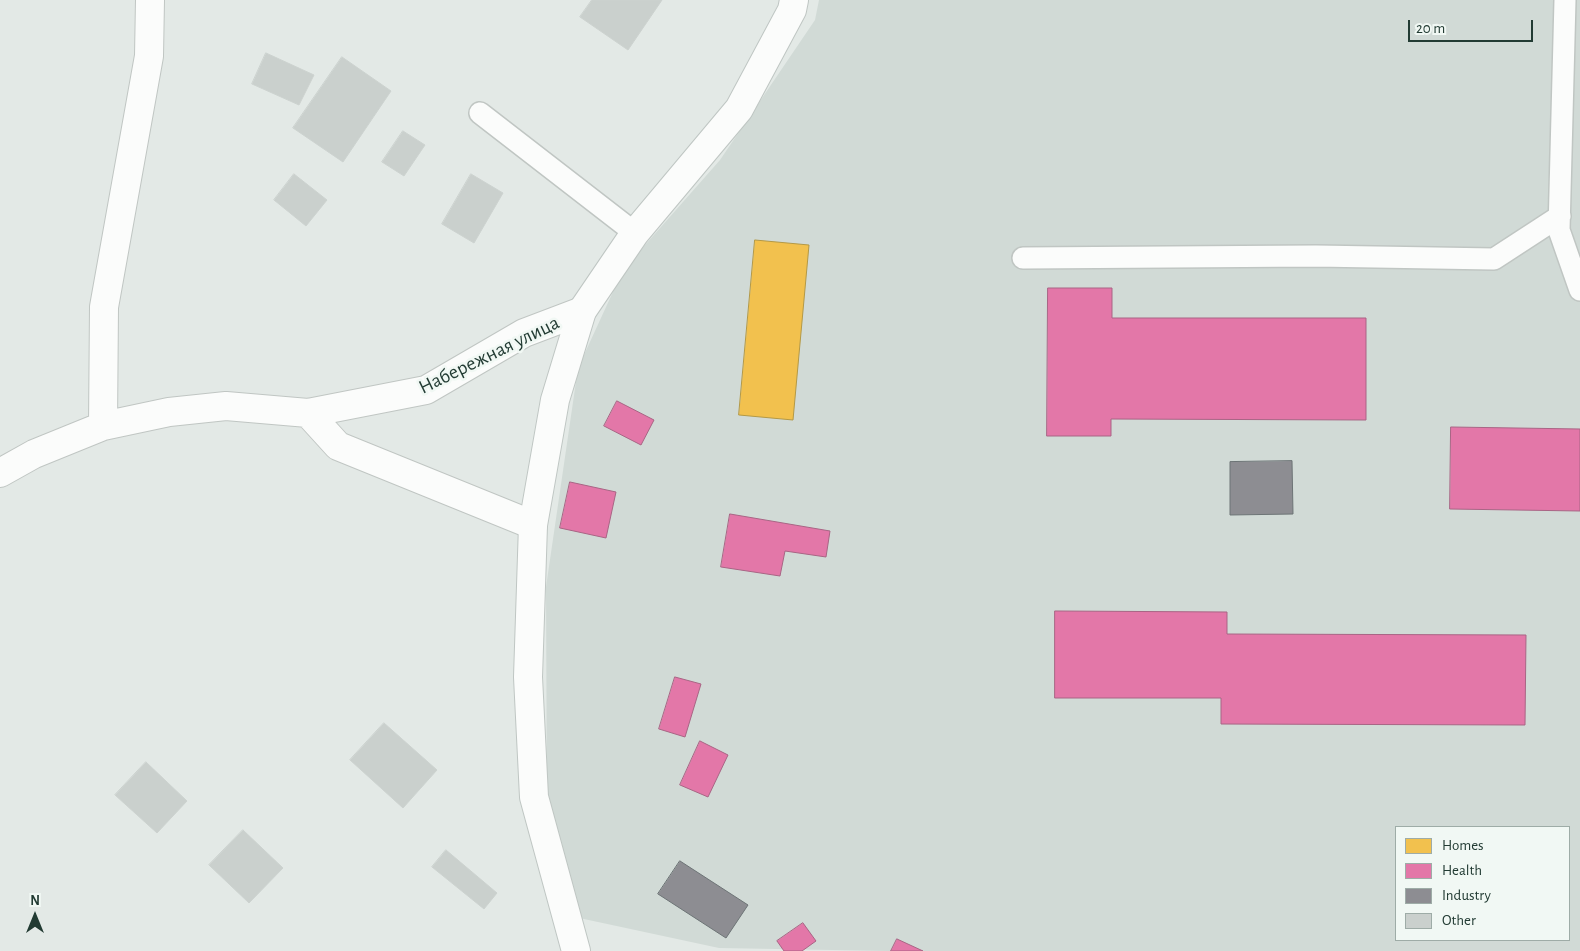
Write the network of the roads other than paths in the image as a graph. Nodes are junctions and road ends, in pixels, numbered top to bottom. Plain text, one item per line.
1 (150, 0) edge
2 (794, 0) edge
3 (1565, 0) edge
4 (480, 113) dead end
5 (1560, 216) junction
6 (635, 233) junction
7 (1022, 258) dead end
8 (1580, 290) edge
9 (582, 312) junction
10 (308, 412) junction
11 (103, 426) junction
12 (0, 473) edge
13 (533, 525) junction
14 (576, 951) edge

1 - 11 street
2 - 6 street, Набережная улица
3 - 5 lane
4 - 6 lane
5 - 7 lane
5 - 8 lane
6 - 9 street, Набережная улица
9 - 10 street, Набережная улица
9 - 13 street
10 - 11 street, Набережная улица
10 - 13 street
11 - 12 street, Набережная улица
13 - 14 street

